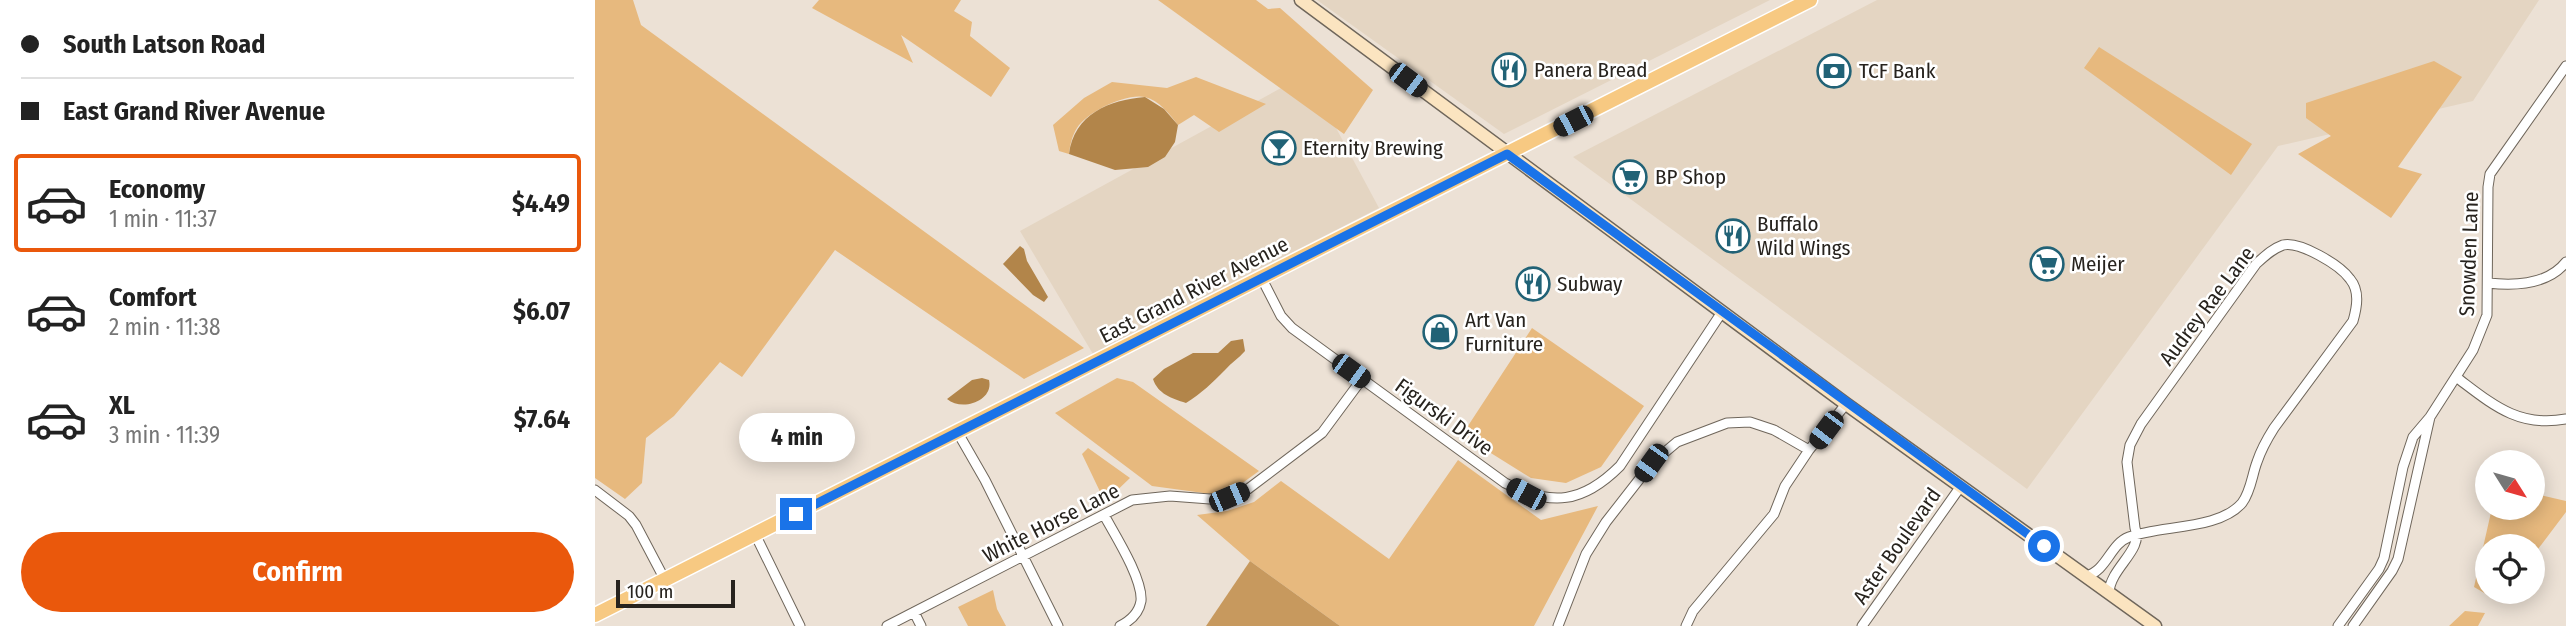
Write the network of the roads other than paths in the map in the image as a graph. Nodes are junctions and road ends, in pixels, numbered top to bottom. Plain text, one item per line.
1 (1301, 0) edge
2 (1810, 0) edge
3 (2566, 66) edge
4 (1507, 154) junction
5 (2566, 262) edge
6 (1262, 279) junction
7 (2488, 283) junction
8 (1722, 312) junction
9 (2456, 377) junction
10 (1362, 379) junction
11 (1846, 404) junction
12 (2430, 417) junction
13 (2566, 419) edge
14 (958, 433) junction
15 (1809, 450) junction
16 (1961, 486) junction
17 (595, 490) edge
18 (2398, 500) junction
19 (2411, 502) junction
20 (1104, 515) junction
21 (755, 534) junction
22 (2138, 535) junction
23 (1023, 557) junction
24 (2086, 576) junction
25 (665, 580) junction
26 (2109, 593) junction
27 (2355, 602) junction
28 (2366, 609) junction
29 (914, 612) junction
30 (595, 615) edge
31 (800, 626) edge
32 (887, 626) edge
33 (921, 626) edge
34 (1058, 626) edge
35 (1120, 626) edge
36 (1558, 626) edge
37 (1686, 626) edge
38 (1862, 626) edge
39 (2155, 626) edge
40 (2338, 626) edge
41 (2353, 626) edge

1 - 4 main road
2 - 4 main road, East Grand River Avenue
3 - 7 street, Snowden Lane
4 - 6 main road, East Grand River Avenue
4 - 8 main road
5 - 7 street
6 - 10 street, Figurski Drive
6 - 14 main road, East Grand River Avenue
7 - 9 street, Snowden Lane
8 - 10 street, Figurski Drive
8 - 11 main road
9 - 12 street, Snowden Lane
9 - 13 street
10 - 20 street, White Horse Lane
11 - 15 street
11 - 16 main road
12 - 18 street, Snowden Lane
12 - 19 street, Snowden Lane
14 - 21 main road, East Grand River Avenue
14 - 23 street
15 - 36 street
15 - 37 street
16 - 24 main road
16 - 38 street, Aster Boulevard
17 - 25 street
18 - 19 street
18 - 27 street, Snowden Lane
19 - 28 street, Snowden Lane
20 - 23 street, White Horse Lane
20 - 35 street
21 - 25 main road, East Grand River Avenue
21 - 31 street
22 - 22 street, Audrey Rae Lane
22 - 24 street, Audrey Rae Lane
22 - 26 street
23 - 29 street, White Horse Lane
23 - 34 street
24 - 26 main road
25 - 30 main road, East Grand River Avenue
26 - 39 main road
27 - 28 street
27 - 40 street, Snowden Lane
28 - 41 street, Snowden Lane
29 - 32 street, White Horse Lane
29 - 33 street

